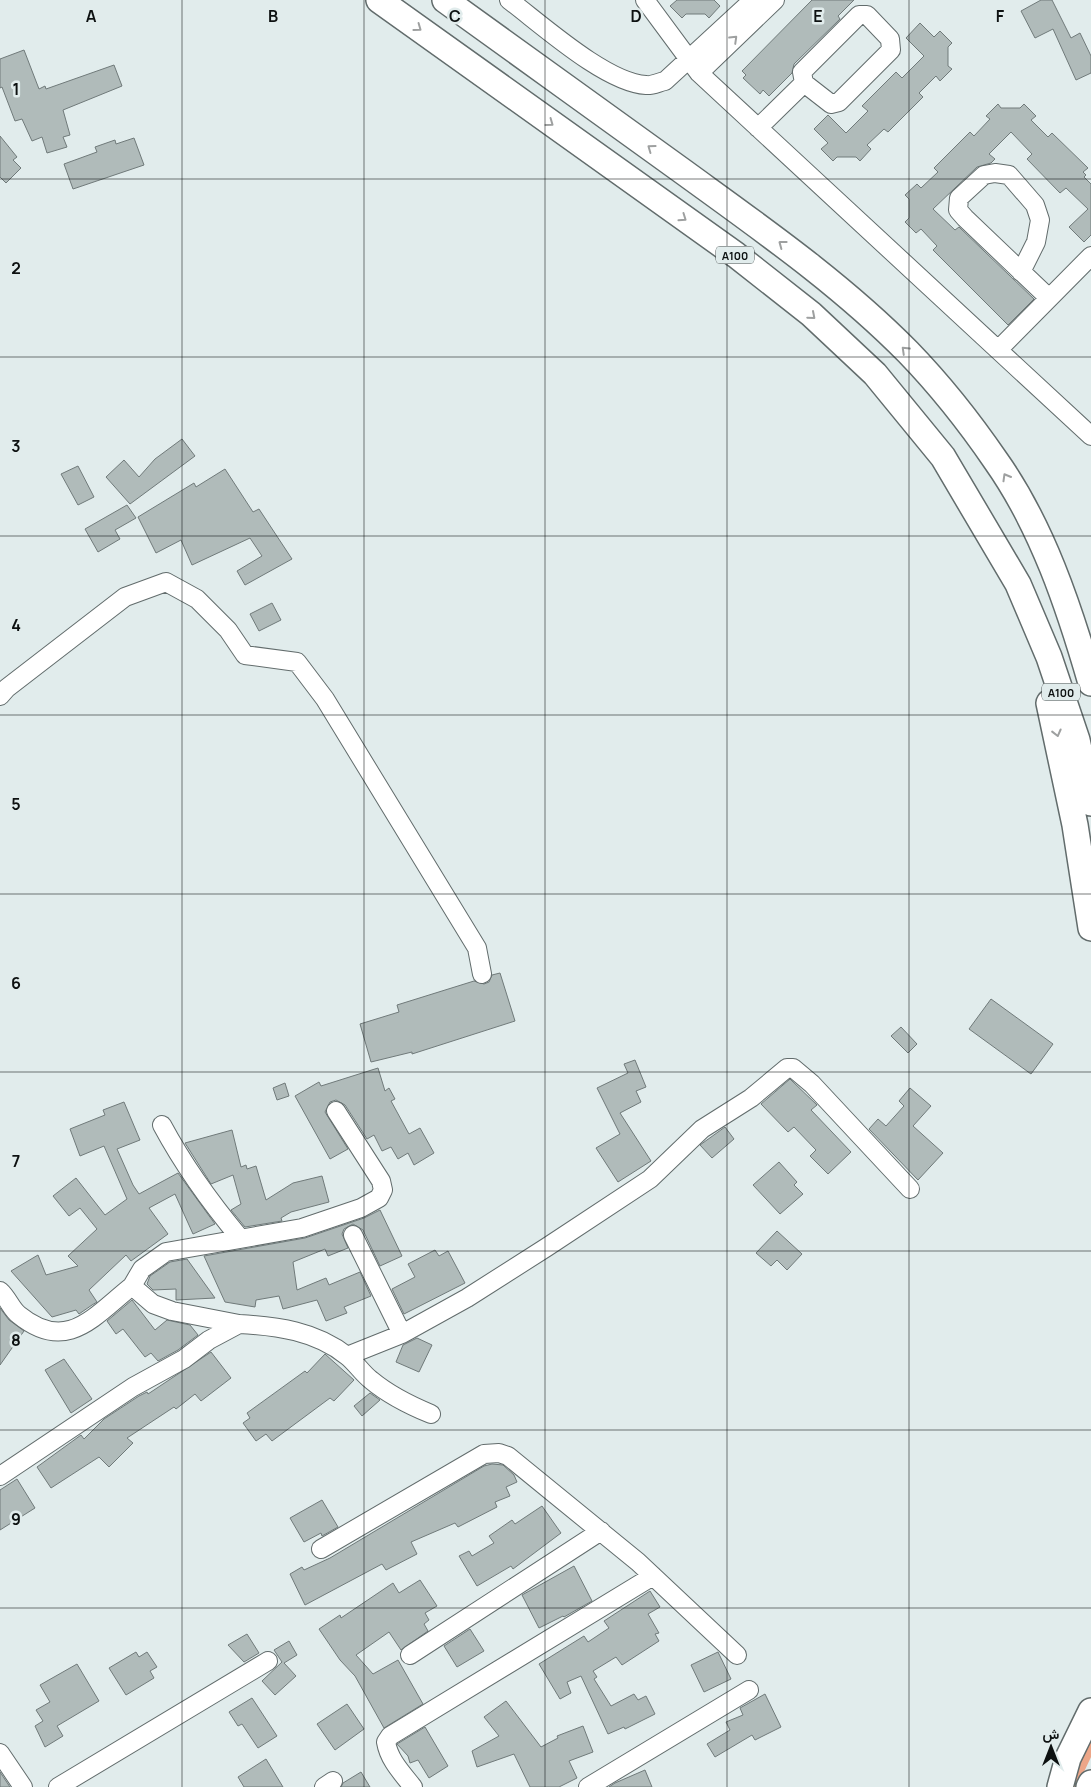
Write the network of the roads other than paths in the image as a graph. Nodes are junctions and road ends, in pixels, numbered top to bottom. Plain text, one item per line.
1 (379, 0) edge
2 (445, 0) edge
3 (509, 0) edge
4 (645, 0) edge
5 (753, 0) edge
6 (774, 0) edge
7 (693, 67) junction
8 (804, 82) junction
9 (758, 128) junction
10 (1091, 256) edge
11 (1022, 272) junction
12 (1049, 298) junction
13 (998, 350) junction
14 (1091, 436) edge
15 (1030, 519) junction
16 (1018, 584) junction
17 (1091, 640) edge
18 (1091, 683) edge
19 (0, 696) edge
20 (1091, 804) edge
21 (1091, 928) edge
22 (482, 974) dead end
23 (336, 1111) dead end
24 (162, 1124) dead end
25 (910, 1190) dead end
26 (353, 1235) dead end
27 (240, 1238) junction
28 (132, 1286) junction
29 (0, 1291) edge
30 (239, 1324) junction
31 (402, 1334) junction
32 (347, 1356) junction
33 (431, 1414) dead end
34 (0, 1476) edge
35 (601, 1531) junction
36 (321, 1549) dead end
37 (653, 1576) junction
38 (410, 1655) dead end
39 (737, 1655) dead end
40 (268, 1661) dead end
41 (749, 1690) dead end
42 (1091, 1711) edge
43 (0, 1753) edge
44 (1091, 1783) edge
45 (23, 1787) edge
46 (58, 1787) edge
47 (413, 1787) edge
48 (588, 1787) edge
49 (1060, 1787) edge
50 (1089, 1787) edge

1 -> 16 highway, A100 / A100
15 -> 2 highway, A100 / A100
3 - 7 street
4 - 7 street
5 - 7 street
7 -> 6 street
7 - 9 street
8 - 8 street
8 - 9 street
9 - 13 street
10 - 12 street
11 - 11 street
11 - 12 street
12 - 13 street
13 - 14 street
15 - 17 highway
15 - 18 highway, A100 / A100
16 - 20 highway, A100 / A100
16 -> 21 highway
19 - 22 street
23 - 27 street
24 - 27 street
25 - 31 street
26 - 31 street
27 - 28 street
28 - 29 street
28 - 30 street
30 - 32 street
30 - 34 street
31 - 32 street
32 - 33 street
35 - 36 street
35 - 37 street
35 - 38 street
37 - 39 street
37 - 47 street
40 - 46 street
41 - 48 street
42 - 49 highway
43 - 45 street
44 - 50 highway

